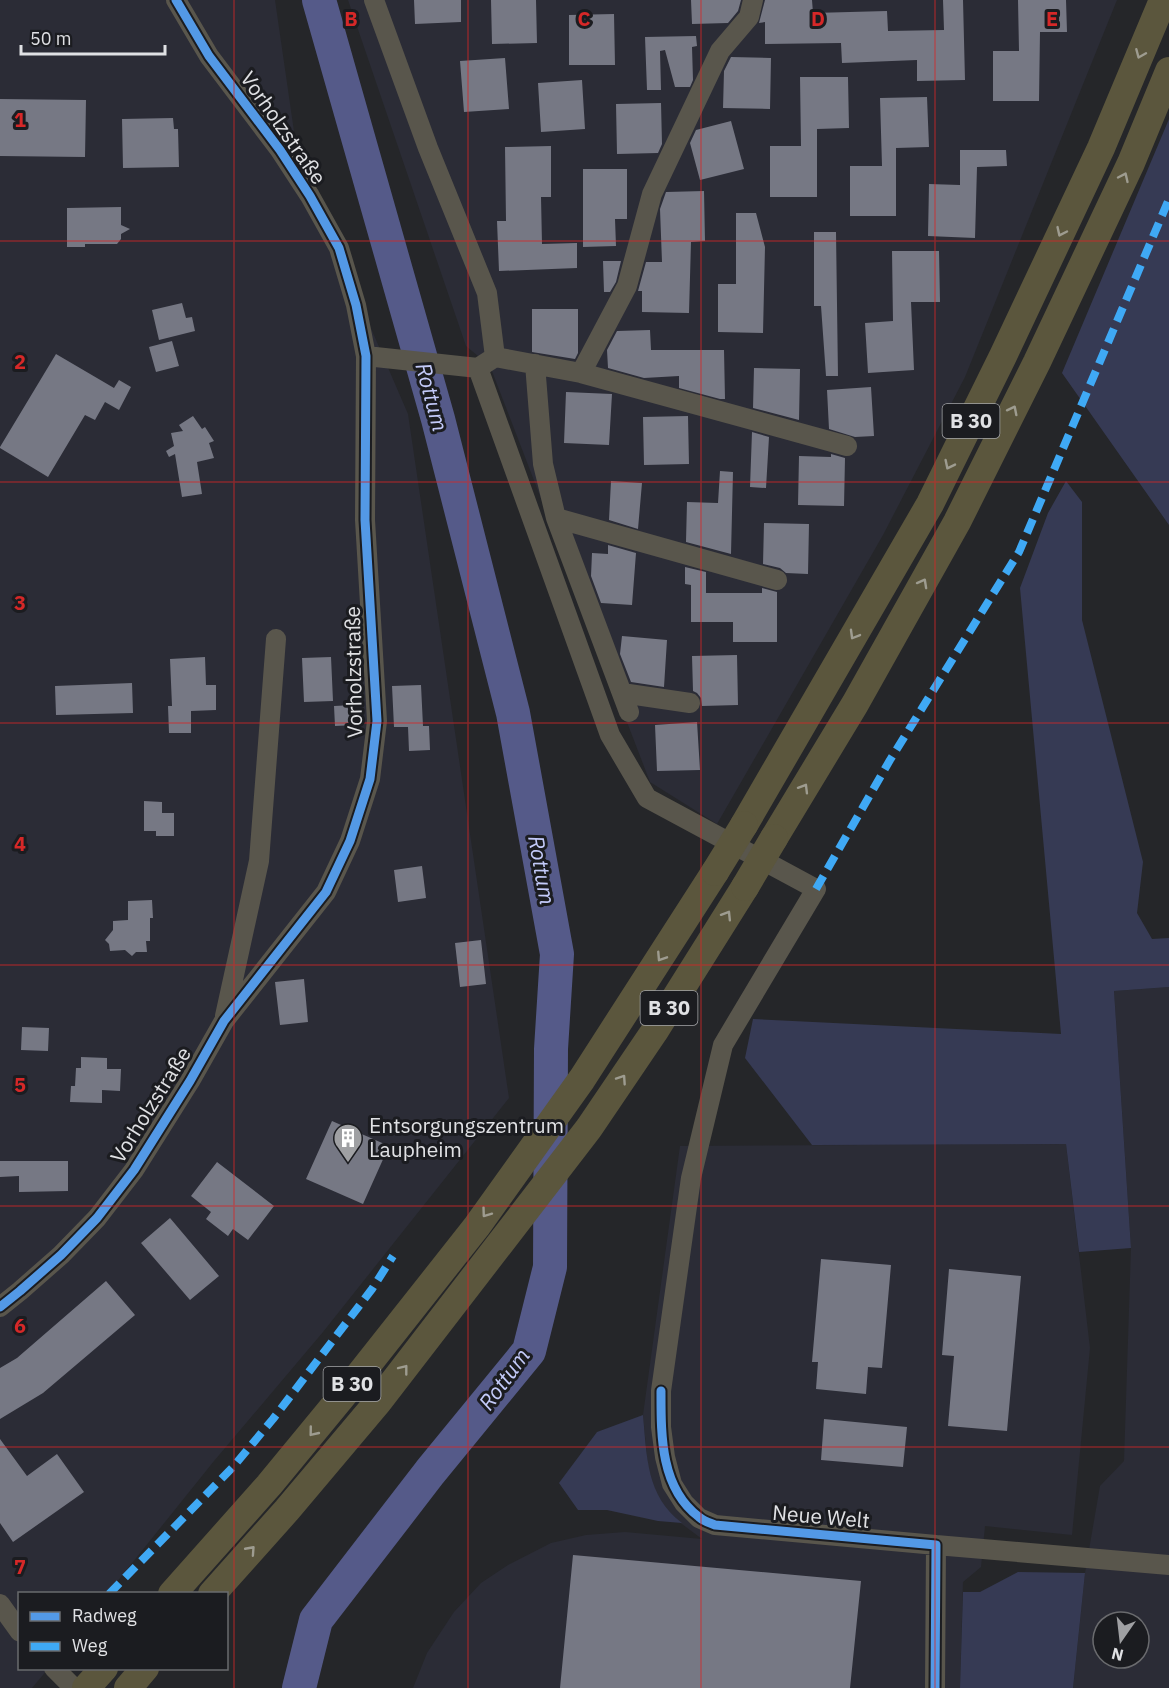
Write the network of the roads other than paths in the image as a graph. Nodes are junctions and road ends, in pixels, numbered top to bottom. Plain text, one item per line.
1 (176, 0) edge
2 (374, 0) edge
3 (753, 0) edge
4 (1163, 0) edge
5 (1169, 71) edge
6 (366, 356) junction
7 (495, 357) junction
8 (535, 364) junction
9 (478, 368) junction
10 (580, 374) junction
11 (847, 446) dead end
12 (556, 518) junction
13 (777, 580) dead end
14 (276, 639) dead end
15 (622, 693) junction
16 (690, 703) dead end
17 (629, 712) dead end
18 (224, 1021) junction
19 (0, 1307) edge
20 (936, 1545) junction
21 (1169, 1565) edge
22 (173, 1592) edge
23 (213, 1592) edge
24 (0, 1604) edge
25 (18, 1629) edge
26 (60, 1670) edge
27 (143, 1670) edge
28 (91, 1680) edge
29 (128, 1688) edge
30 (935, 1688) edge

1 - 6 street, Vorholzstraße
2 - 7 street
3 - 10 street
4 -> 22 highway, B 30, bridge
23 -> 5 highway, B 30, bridge
6 - 9 street
6 - 18 street, Vorholzstraße
7 - 8 street
7 - 9 street
8 - 10 street
8 - 12 street
9 - 20 street, Neue Welt
10 - 11 street
12 - 13 street
12 - 15 street
14 - 18 street, Vorholzstraße
15 - 16 street
15 - 17 street
18 - 19 street, Vorholzstraße
20 - 21 street, Neue Welt
20 - 30 street
24 - 25 street
26 - 28 street
27 - 29 highway

